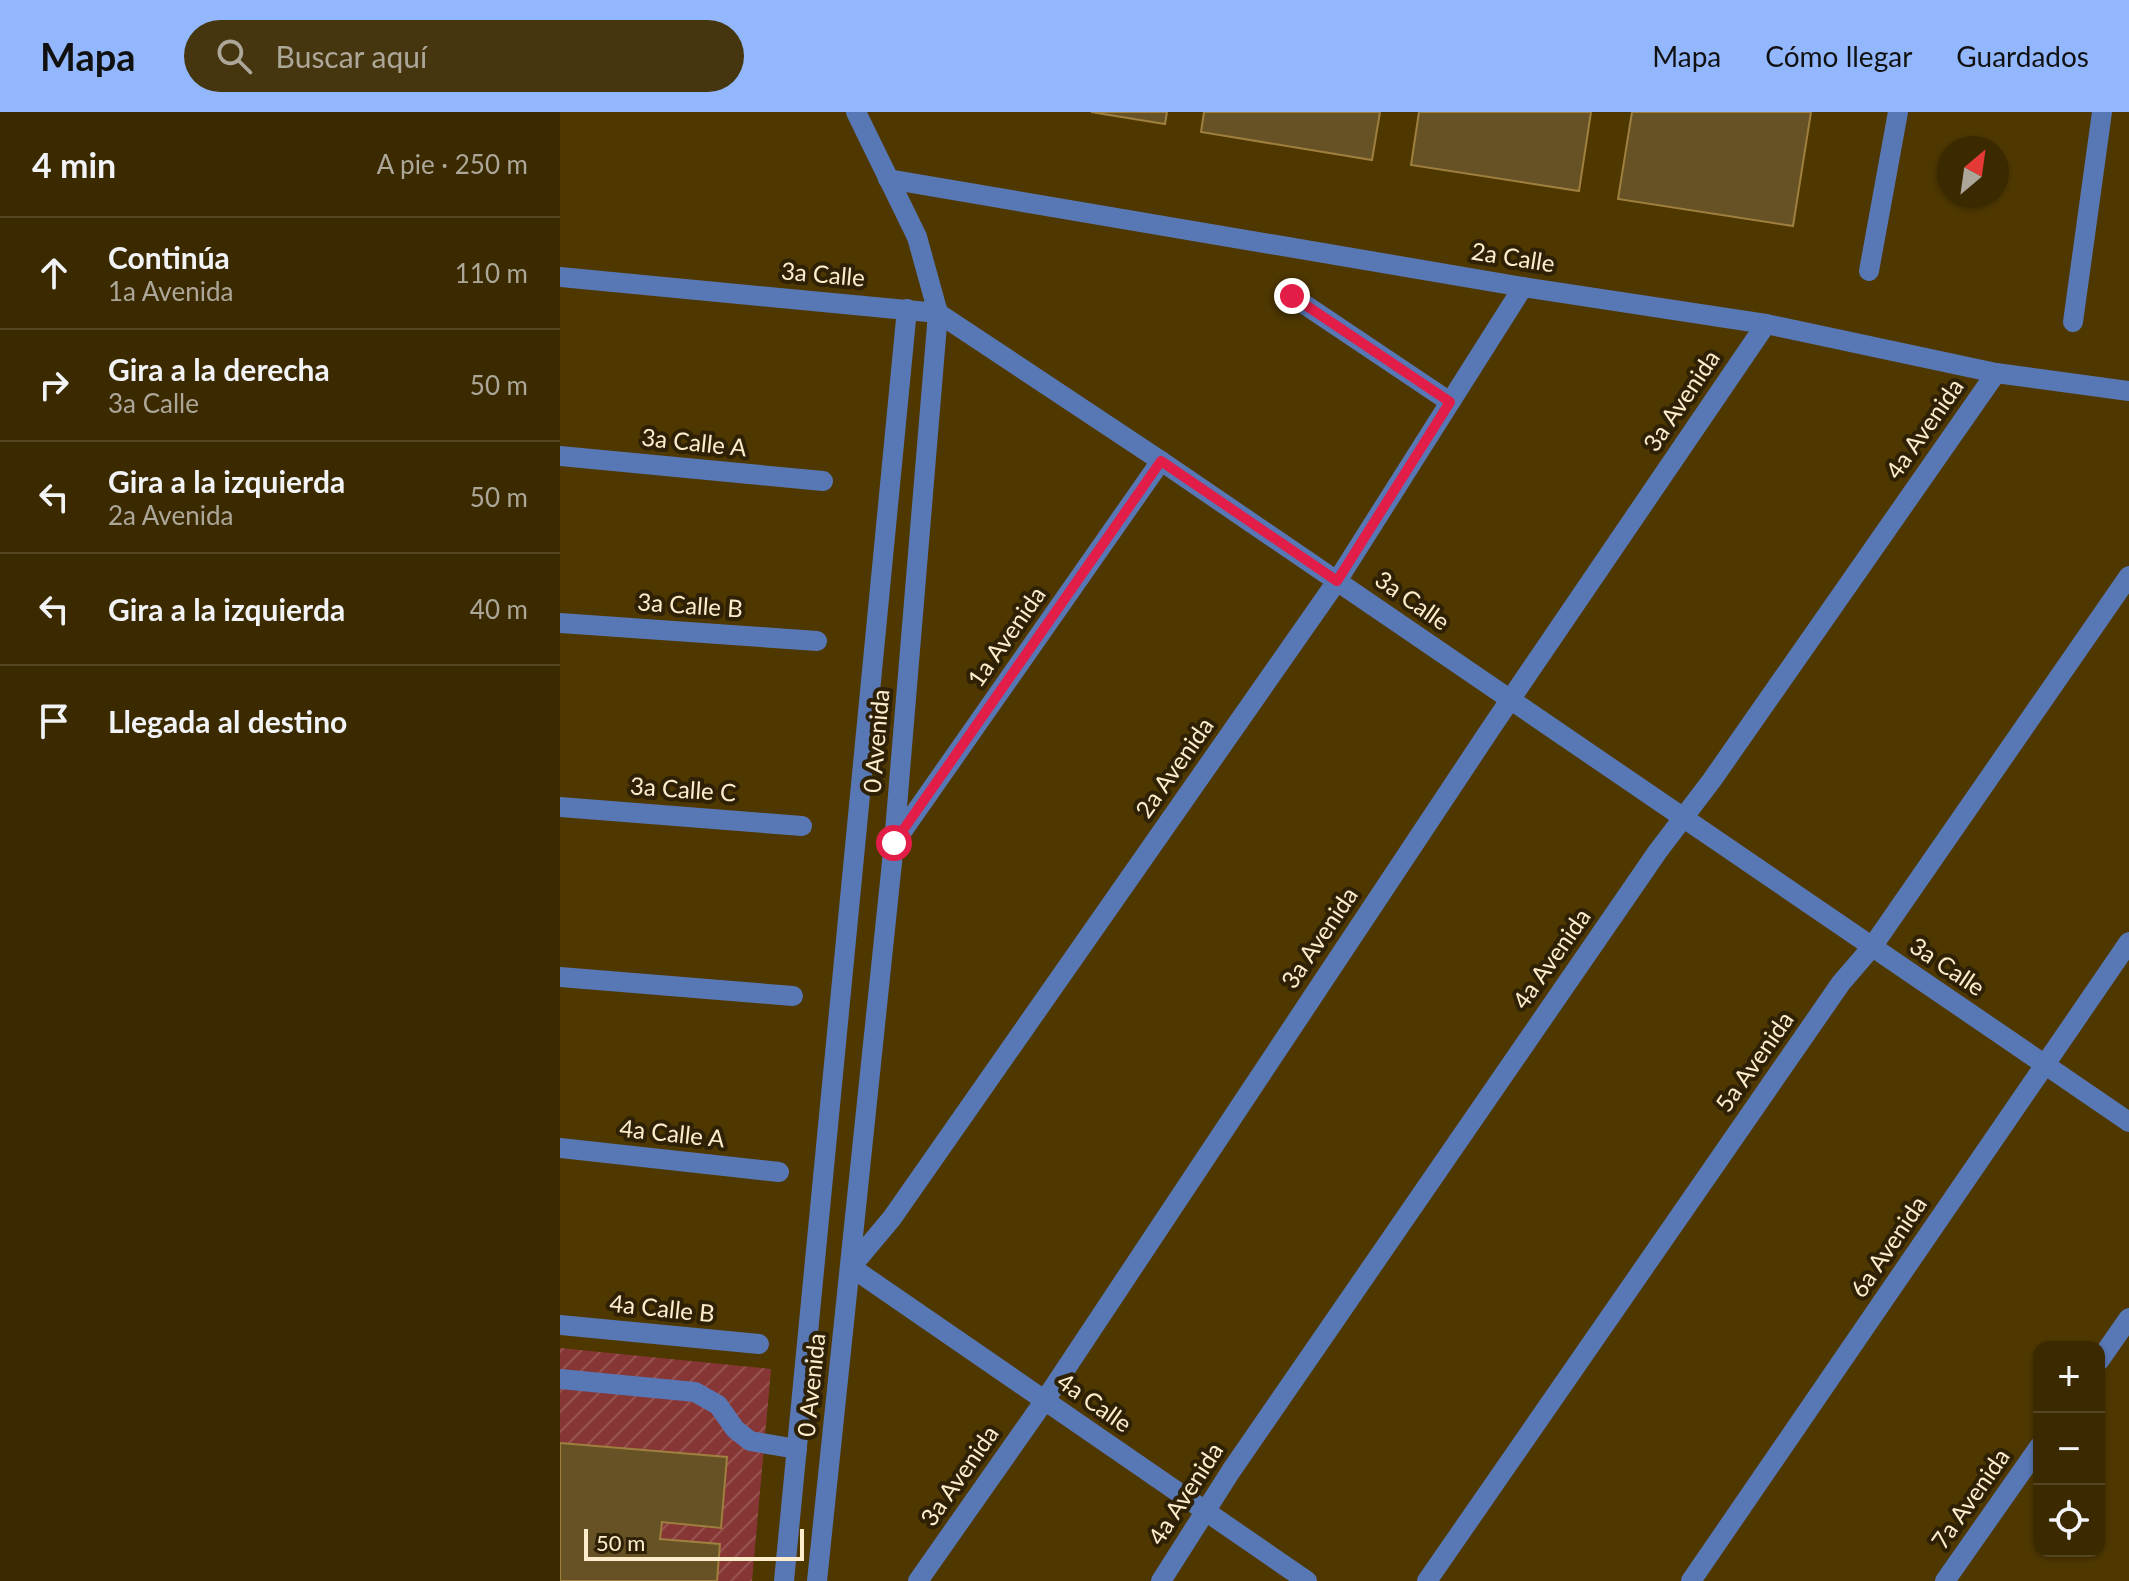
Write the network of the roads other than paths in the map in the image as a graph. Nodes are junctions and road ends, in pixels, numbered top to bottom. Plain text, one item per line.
1 (856, 112) edge
2 (1898, 112) edge
3 (2102, 112) edge
4 (888, 179) junction
5 (1869, 271) dead end
6 (560, 277) edge
7 (1523, 287) junction
8 (1292, 296) dead end
9 (907, 309) junction
10 (938, 313) junction
11 (2073, 322) dead end
12 (1766, 324) junction
13 (1996, 373) junction
14 (2129, 391) edge
15 (1450, 402) junction
16 (560, 456) edge
17 (1161, 461) junction
18 (823, 481) dead end
19 (2129, 576) edge
20 (1337, 581) junction
21 (560, 623) edge
22 (817, 641) dead end
23 (1510, 701) junction
24 (560, 807) edge
25 (1683, 818) junction
26 (802, 826) dead end
27 (894, 843) junction
28 (2129, 942) edge
29 (1872, 947) junction
30 (560, 977) edge
31 (793, 996) dead end
32 (2045, 1065) junction
33 (2129, 1122) edge
34 (560, 1148) edge
35 (779, 1172) dead end
36 (851, 1267) junction
37 (2129, 1318) edge
38 (560, 1325) edge
39 (759, 1344) dead end
40 (2105, 1352) edge
41 (560, 1379) edge
42 (1045, 1400) junction
43 (797, 1449) junction
44 (2033, 1456) edge
45 (1206, 1513) junction
46 (784, 1581) edge
47 (817, 1581) edge
48 (918, 1581) edge
49 (1161, 1581) edge
50 (1307, 1581) edge
51 (1427, 1581) edge
52 (1691, 1581) edge
53 (1945, 1581) edge

1 - 4 street, 0 Avenida
2 - 5 street
3 - 11 street
4 - 7 street, 2a Calle
4 - 10 street, 0 Avenida
6 - 9 street, 3a Calle
7 - 12 street, 2a Calle
7 - 15 street, 2a Avenida
8 - 15 street
9 - 10 street, 3a Calle
9 - 43 street, 0 Avenida
10 - 17 street, 3a Calle
10 - 27 street, 0 Avenida
12 - 13 street, 2a Calle
12 - 23 street, 3a Avenida
13 - 14 street, 2a Calle
13 - 25 street, 4a Avenida
15 - 20 street, 2a Avenida
16 - 18 street, 3a Calle A
17 - 20 street, 3a Calle
17 - 27 street, 1a Avenida
19 - 29 street, 5a Avenida
20 - 23 street, 3a Calle
20 - 36 street, 2a Avenida
21 - 22 street, 3a Calle B
23 - 25 street, 3a Calle
23 - 42 street, 3a Avenida
24 - 26 street, 3a Calle C
25 - 29 street, 3a Calle
25 - 45 street, 4a Avenida
27 - 36 street, 0 Avenida
28 - 32 street, 6a Avenida
29 - 32 street, 3a Calle
29 - 51 street, 5a Avenida
30 - 31 street
32 - 33 street, 3a Calle
32 - 52 street, 6a Avenida
34 - 35 street, 4a Calle A
36 - 42 street, 4a Calle
36 - 47 street, 0 Avenida
37 - 40 street
38 - 39 street, 4a Calle B
41 - 43 street
42 - 45 street, 4a Calle
42 - 48 street, 3a Avenida
43 - 46 street, 0 Avenida
44 - 53 street, 7a Avenida
45 - 49 street, 4a Avenida
45 - 50 street, 4a Calle

